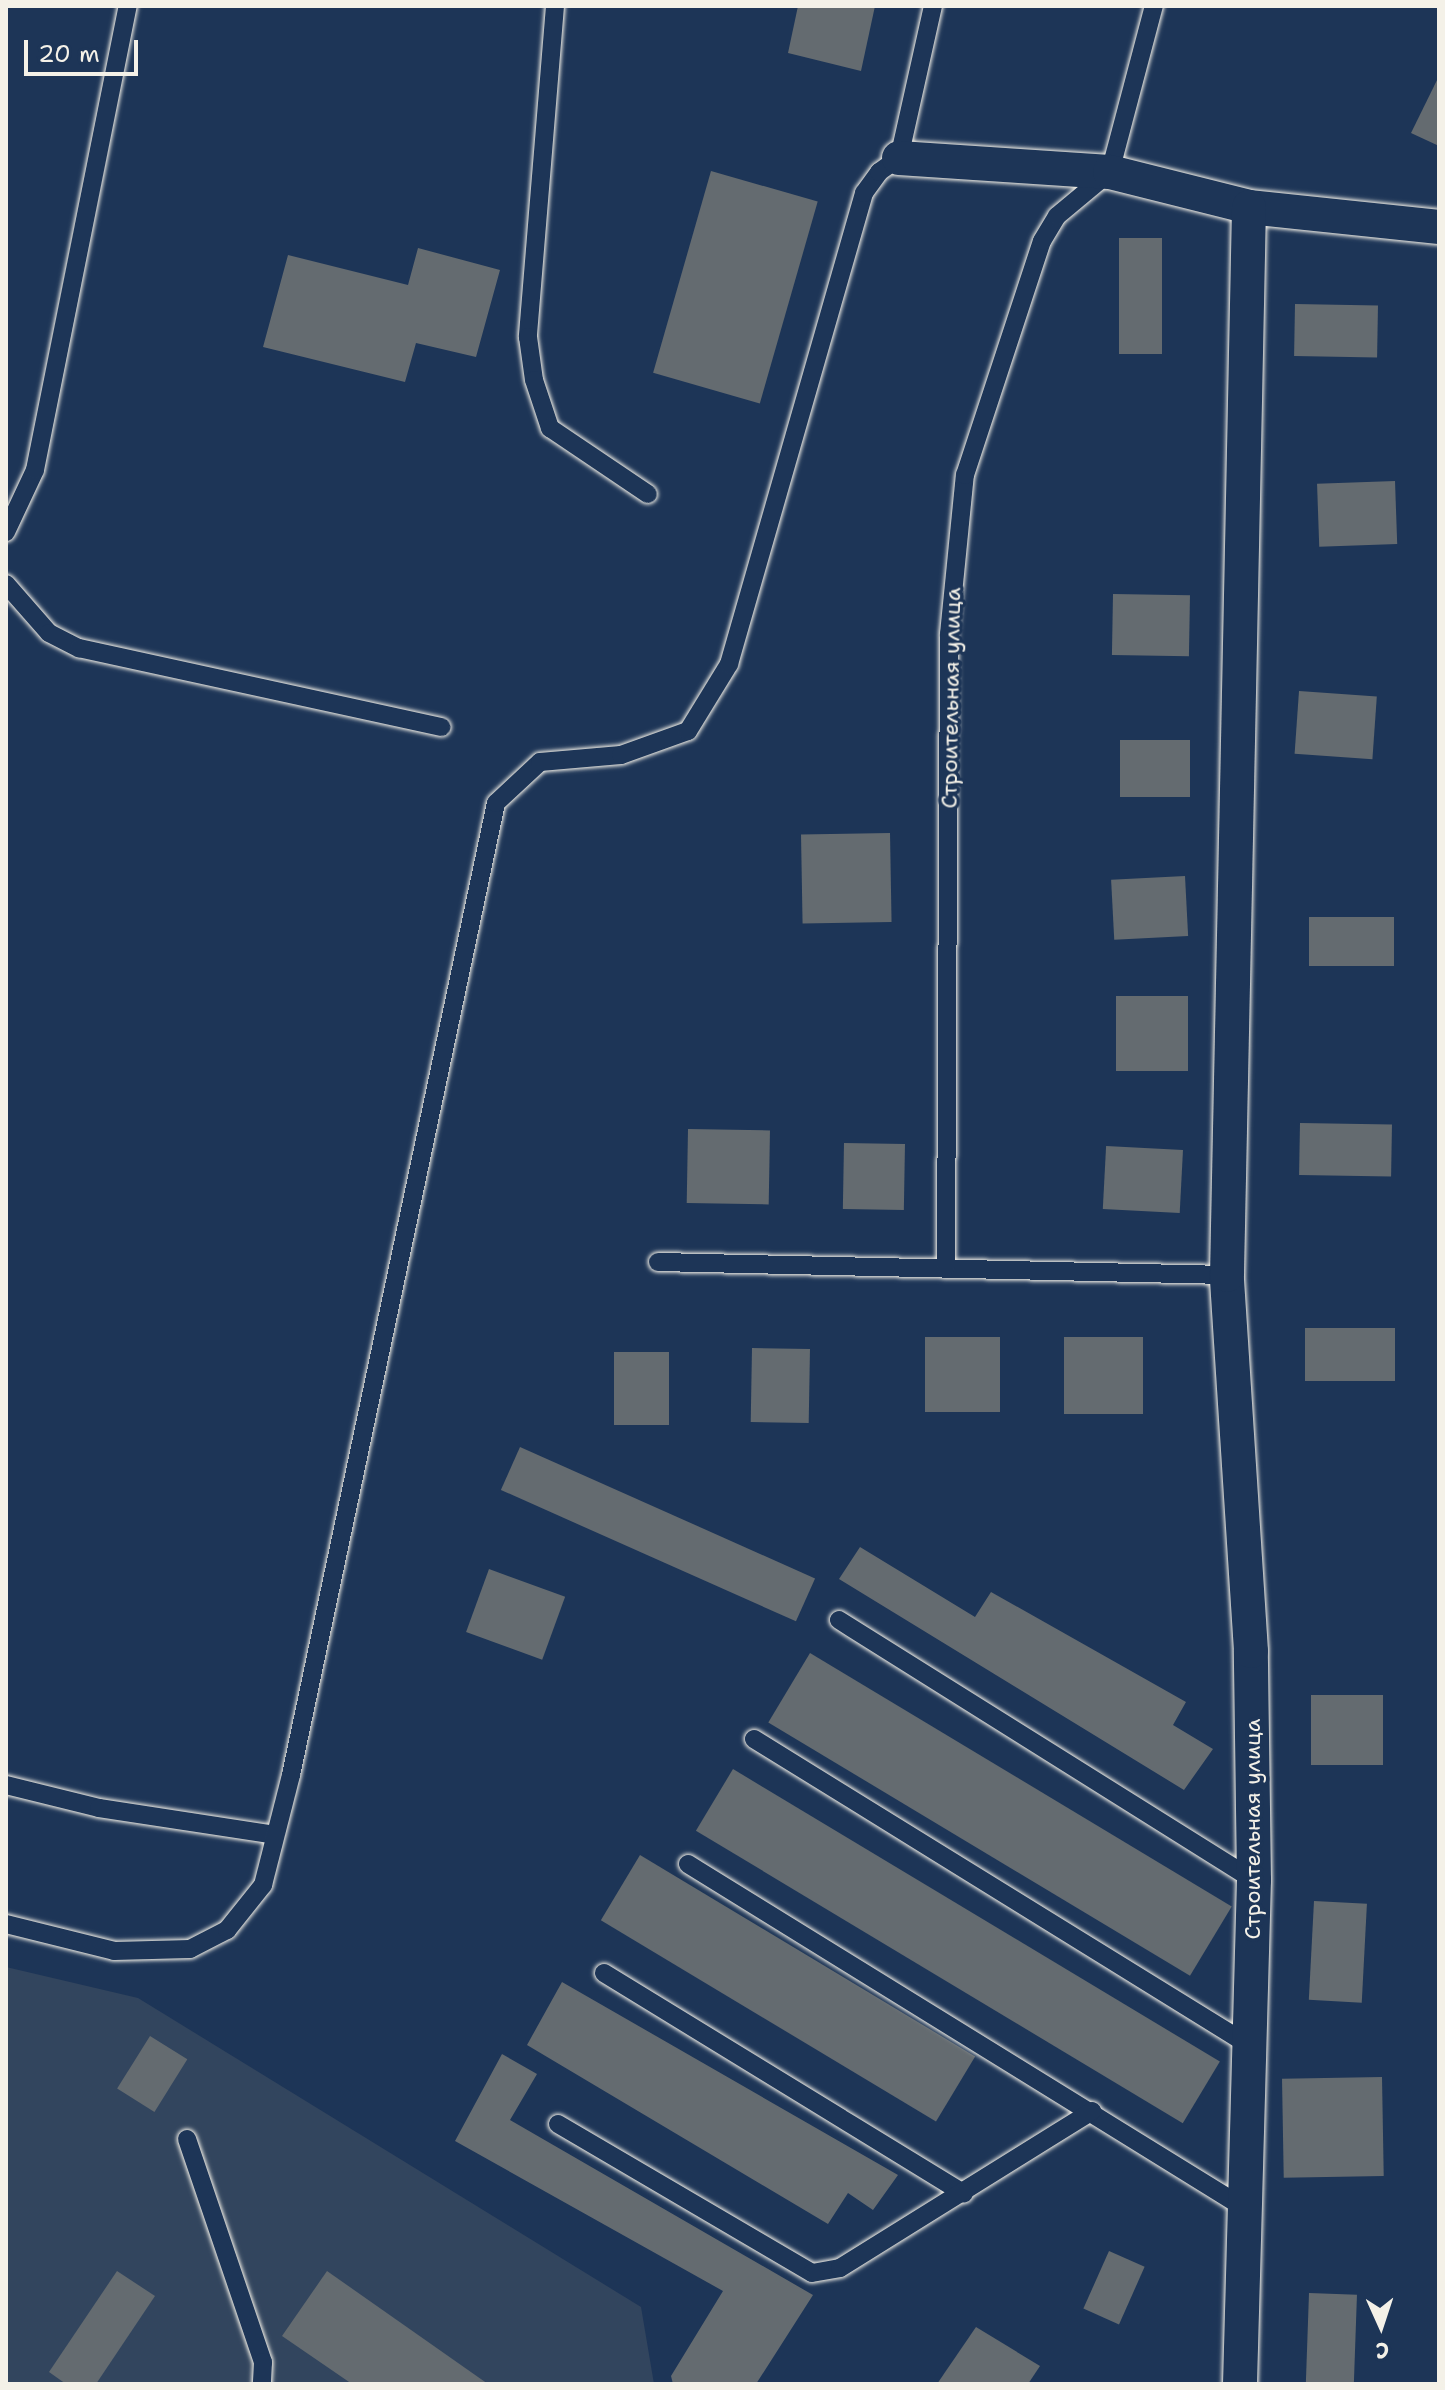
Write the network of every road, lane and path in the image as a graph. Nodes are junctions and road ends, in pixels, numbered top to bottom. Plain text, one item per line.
1 (128, 6) edge
2 (555, 6) edge
3 (933, 6) edge
4 (1154, 6) edge
5 (899, 158) junction
6 (1110, 172) junction
7 (1249, 207) junction
8 (1439, 227) edge
9 (648, 494) dead end
10 (6, 532) edge
11 (6, 584) edge
12 (442, 727) dead end
13 (658, 1262) dead end
14 (946, 1267) junction
15 (1227, 1275) junction
16 (839, 1620) dead end
17 (754, 1739) dead end
18 (6, 1785) edge
19 (275, 1835) junction
20 (688, 1864) dead end
21 (1254, 1880) junction
22 (6, 1924) edge
23 (604, 1973) dead end
24 (1252, 2047) junction
25 (1092, 2111) junction
26 (558, 2124) dead end
27 (187, 2139) dead end
28 (964, 2194) junction
29 (1246, 2209) junction
30 (262, 2384) edge
31 (1240, 2384) edge

1 - 10 lane
2 - 9 lane
3 - 5 lane
4 - 6 lane
5 - 6 street
5 - 19 lane
6 - 7 street
6 - 14 lane, Строительная улица
7 - 8 street
7 - 15 street, Строительная улица
11 - 12 lane
13 - 14 lane
14 - 15 lane
15 - 21 street, Строительная улица
16 - 21 lane
17 - 24 lane
18 - 19 lane
19 - 22 lane
20 - 25 lane
21 - 24 street, Строительная улица
23 - 28 lane
24 - 29 street, Строительная улица
25 - 28 lane
25 - 29 lane
26 - 28 lane
27 - 30 lane
29 - 31 street, Строительная улица

